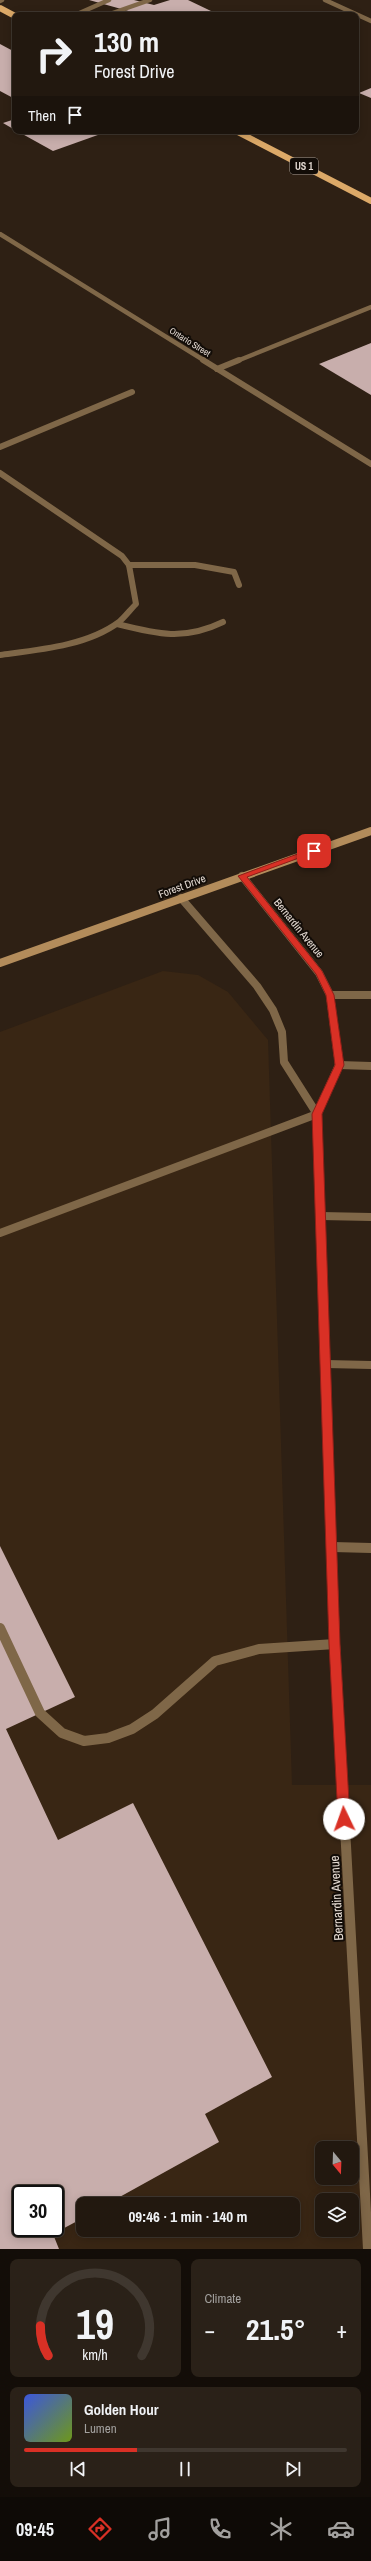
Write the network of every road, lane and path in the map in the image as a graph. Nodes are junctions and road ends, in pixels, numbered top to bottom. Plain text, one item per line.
1 (109, 0) edge
2 (132, 0) edge
3 (150, 0) edge
4 (325, 0) edge
5 (0, 8) edge
6 (80, 12) edge
7 (109, 12) edge
8 (116, 12) edge
9 (351, 12) edge
10 (12, 14) edge
11 (359, 16) edge
12 (371, 21) edge
13 (242, 134) edge
14 (371, 201) edge
15 (0, 234) edge
16 (371, 307) edge
17 (217, 369) junction
18 (132, 392) dead end
19 (0, 448) edge
20 (371, 464) edge
21 (0, 473) edge
22 (129, 565) junction
23 (239, 585) dead end
24 (223, 622) dead end
25 (117, 624) junction
26 (0, 655) edge
27 (371, 831) edge
28 (242, 876) junction
29 (181, 898) junction
30 (0, 963) edge
31 (330, 995) junction
32 (371, 995) edge
33 (339, 1065) junction
34 (371, 1066) edge
35 (317, 1114) junction
36 (321, 1216) junction
37 (371, 1217) edge
38 (0, 1233) edge
39 (326, 1364) junction
40 (371, 1364) edge
41 (333, 1547) junction
42 (371, 1548) edge
43 (0, 1628) edge
44 (335, 1644) junction
45 (368, 2249) edge

1 - 6 street
2 - 7 street
3 - 8 street
4 - 9 street
5 - 10 main road
11 - 12 street
13 - 14 main road, US 1
15 - 17 street, Ontario Street
16 - 17 street
17 - 20 street, Ontario Street
18 - 19 street
21 - 22 street
22 - 23 street
22 - 25 street
24 - 25 street
25 - 26 street
27 - 28 main road, Forest Drive
28 - 29 main road, Forest Drive
28 - 31 street, Bernardin Avenue
29 - 30 main road, Forest Drive
29 - 35 street
31 - 32 street
31 - 33 street, Bernardin Avenue
33 - 34 street
33 - 35 street, Bernardin Avenue
35 - 36 street, Bernardin Avenue
35 - 38 street
36 - 37 street
36 - 39 street, Bernardin Avenue
39 - 40 street
39 - 41 street, Bernardin Avenue
41 - 42 street
41 - 44 street, Bernardin Avenue
43 - 44 street
44 - 45 street, Bernardin Avenue

